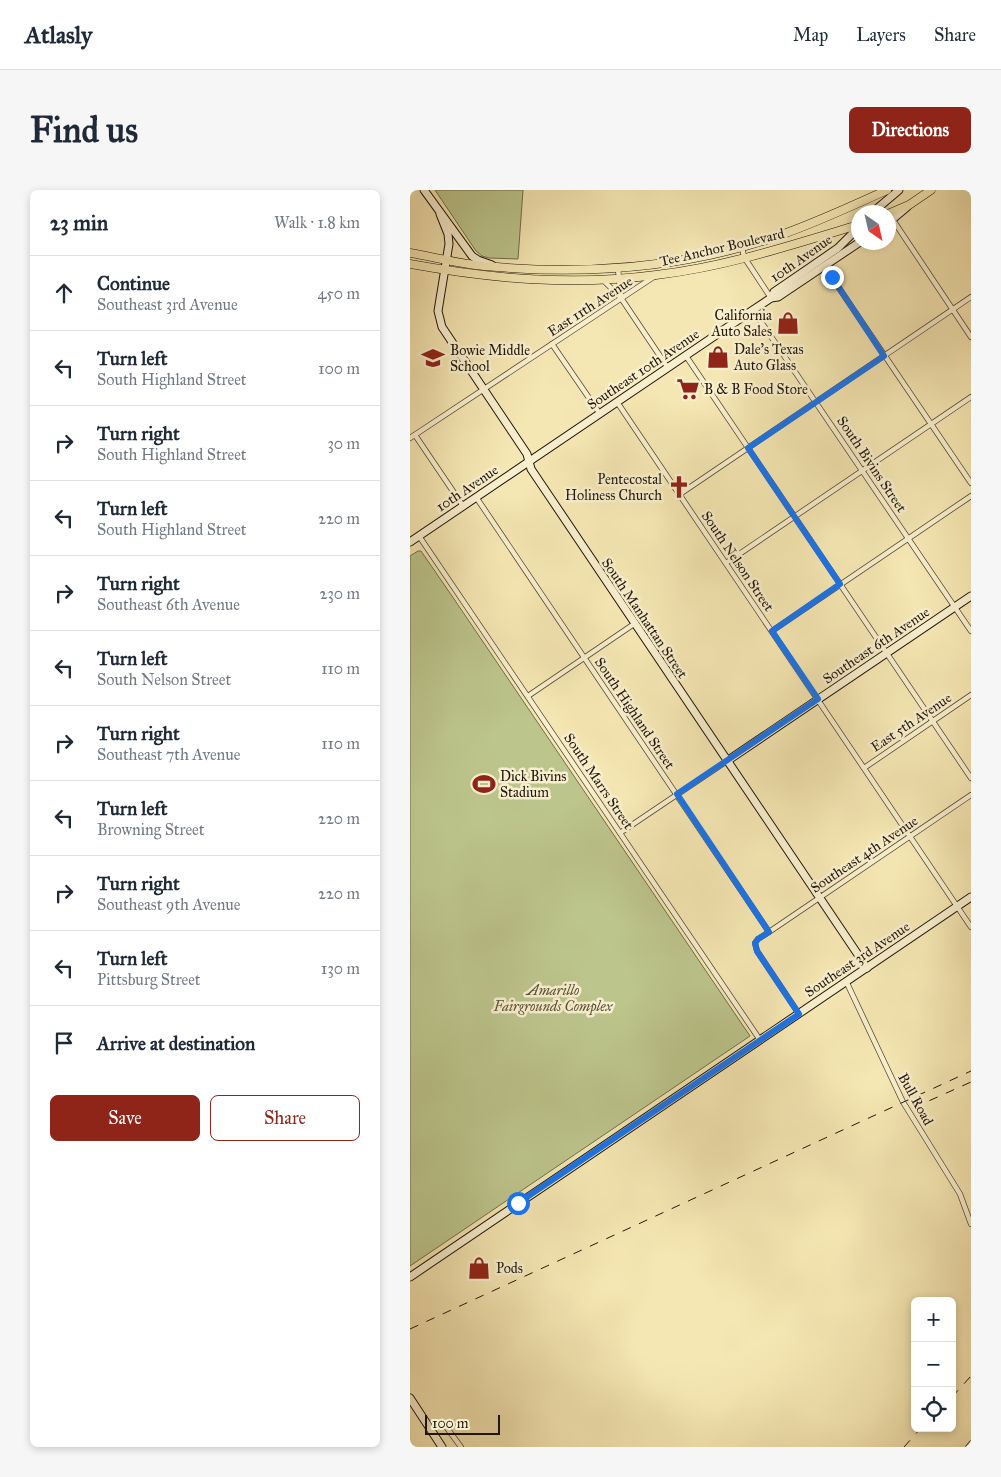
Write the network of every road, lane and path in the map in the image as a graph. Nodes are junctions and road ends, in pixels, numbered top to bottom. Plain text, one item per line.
1 (424, 190) edge
2 (887, 190) edge
3 (898, 190) edge
4 (931, 190) edge
5 (881, 205) edge
6 (440, 214) junction
7 (896, 214) edge
8 (851, 228) edge
9 (896, 228) edge
10 (851, 234) edge
11 (742, 247) junction
12 (851, 247) edge
13 (410, 253) edge
14 (744, 257) junction
15 (446, 259) junction
16 (822, 263) junction
17 (410, 264) edge
18 (497, 267) junction
19 (618, 269) junction
20 (444, 270) junction
21 (656, 275) junction
22 (619, 279) junction
23 (602, 280) junction
24 (971, 297) edge
25 (621, 298) junction
26 (771, 298) junction
27 (953, 309) junction
28 (753, 310) junction
29 (971, 337) edge
30 (552, 344) junction
31 (686, 356) junction
32 (884, 356) junction
33 (668, 368) junction
34 (484, 389) junction
35 (971, 397) edge
36 (617, 402) junction
37 (816, 402) junction
38 (600, 414) junction
39 (931, 424) junction
40 (415, 435) junction
41 (410, 438) edge
42 (748, 448) junction
43 (529, 462) junction
44 (862, 470) junction
45 (971, 484) edge
46 (680, 494) junction
47 (971, 496) edge
48 (476, 498) junction
49 (463, 506) junction
50 (794, 516) junction
51 (419, 536) junction
52 (909, 538) junction
53 (410, 542) edge
54 (726, 563) junction
55 (840, 584) junction
56 (971, 596) edge
57 (955, 607) junction
58 (634, 624) junction
59 (772, 631) junction
60 (971, 631) edge
61 (886, 653) junction
62 (584, 658) junction
63 (971, 695) edge
64 (528, 696) junction
65 (818, 699) junction
66 (933, 721) junction
67 (727, 761) junction
68 (864, 768) junction
69 (971, 778) edge
70 (677, 794) junction
71 (971, 795) edge
72 (620, 833) junction
73 (910, 836) junction
74 (819, 898) junction
75 (971, 898) edge
76 (957, 907) junction
77 (971, 927) edge
78 (769, 932) junction
79 (866, 968) junction
80 (846, 982) junction
81 (799, 1014) junction
82 (760, 1040) junction
83 (971, 1224) edge
84 (410, 1277) edge
85 (410, 1398) edge
86 (444, 1424) dead end
87 (442, 1447) edge
88 (461, 1447) edge

1 - 6 main road
2 - 11 main road, Tee Anchor Boulevard
3 - 5 main road
4 - 7 main road
6 - 15 main road, South Manhattan Street
6 - 18 main road
8 - 14 main road, Tee Anchor Boulevard
9 - 27 street
10 - 16 main road, 10th Avenue
11 - 14 street
11 - 19 main road, Tee Anchor Boulevard
12 - 16 main road, 10th Avenue
13 - 15 main road, Tee Anchor Boulevard
14 - 21 main road, Tee Anchor Boulevard
14 - 26 street
15 - 18 main road, Tee Anchor Boulevard
15 - 20 main road, South Manhattan Street
16 - 26 main road, 10th Avenue
16 - 32 street
17 - 20 main road, Tee Anchor Boulevard
18 - 19 main road, Tee Anchor Boulevard
19 - 22 street
20 - 23 main road, Tee Anchor Boulevard
20 - 34 main road, South Manhattan Street
21 - 22 main road, Tee Anchor Boulevard
21 - 25 street, East 11th Avenue
22 - 23 main road, Tee Anchor Boulevard
22 - 25 street
23 - 25 street
24 - 27 street
25 - 30 street, East 11th Avenue
25 - 33 street
26 - 28 main road, Southeast 10th Avenue
27 - 29 street
27 - 32 street
28 - 31 main road, Southeast 10th Avenue
28 - 37 street, South Bivins Street
30 - 34 street, East 11th Avenue
30 - 38 street
31 - 33 main road, Southeast 10th Avenue
31 - 42 street
32 - 37 street
32 - 39 street
33 - 36 main road, Southeast 10th Avenue
34 - 40 street, East 11th Avenue
34 - 43 main road, South Manhattan Street
35 - 39 street
36 - 38 main road, Southeast 10th Avenue
36 - 46 street, South Nelson Street
37 - 42 street
37 - 44 street, South Bivins Street
38 - 43 main road, Southeast 10th Avenue
39 - 44 street
39 - 45 street
40 - 41 street, East 11th Avenue
40 - 49 street
42 - 46 street
42 - 50 street
43 - 48 main road, 10th Avenue
43 - 58 main road, South Manhattan Street
44 - 50 street
44 - 52 street, South Bivins Street
46 - 54 street, South Nelson Street
47 - 52 street
48 - 49 main road, 10th Avenue
48 - 62 street, South Highland Street
49 - 51 main road, 10th Avenue
50 - 54 street
50 - 55 street
51 - 53 main road, 10th Avenue
51 - 64 street, South Marrs Street
52 - 55 street
52 - 57 street, South Bivins Street
54 - 59 street, South Nelson Street
55 - 59 street
55 - 61 street
56 - 57 main road, Southeast 6th Avenue
57 - 60 street, South Bivins Street
57 - 61 main road, Southeast 6th Avenue
58 - 62 street
58 - 67 main road, South Manhattan Street
59 - 65 street, South Nelson Street
61 - 65 main road, Southeast 6th Avenue
61 - 66 street
62 - 64 street
62 - 70 street, South Highland Street
63 - 66 street, East 5th Avenue
64 - 72 street, South Marrs Street
65 - 67 main road, Southeast 6th Avenue
65 - 68 street, South Nelson Street
66 - 68 street, East 5th Avenue
66 - 69 street
67 - 70 street, Southeast 6th Avenue
67 - 74 main road, South Manhattan Street
68 - 73 street, South Nelson Street
70 - 72 street, Southeast 6th Avenue
70 - 78 street, South Highland Street
71 - 73 street, Southeast 4th Avenue
72 - 82 street, South Marrs Street
73 - 74 street, Southeast 4th Avenue
73 - 76 street, South Nelson Street
74 - 78 street, Southeast 4th Avenue
74 - 79 main road, South Manhattan Street
75 - 76 main road, Southeast 3rd Avenue
76 - 77 street, South Nelson Street
76 - 79 main road, Southeast 3rd Avenue
78 - 81 street
79 - 80 main road, Southeast 3rd Avenue
80 - 81 main road, Southeast 3rd Avenue
80 - 83 street, Bull Road
81 - 82 main road, Southeast 3rd Avenue
82 - 84 main road, Southeast 3rd Avenue
85 - 87 main road
86 - 88 street

